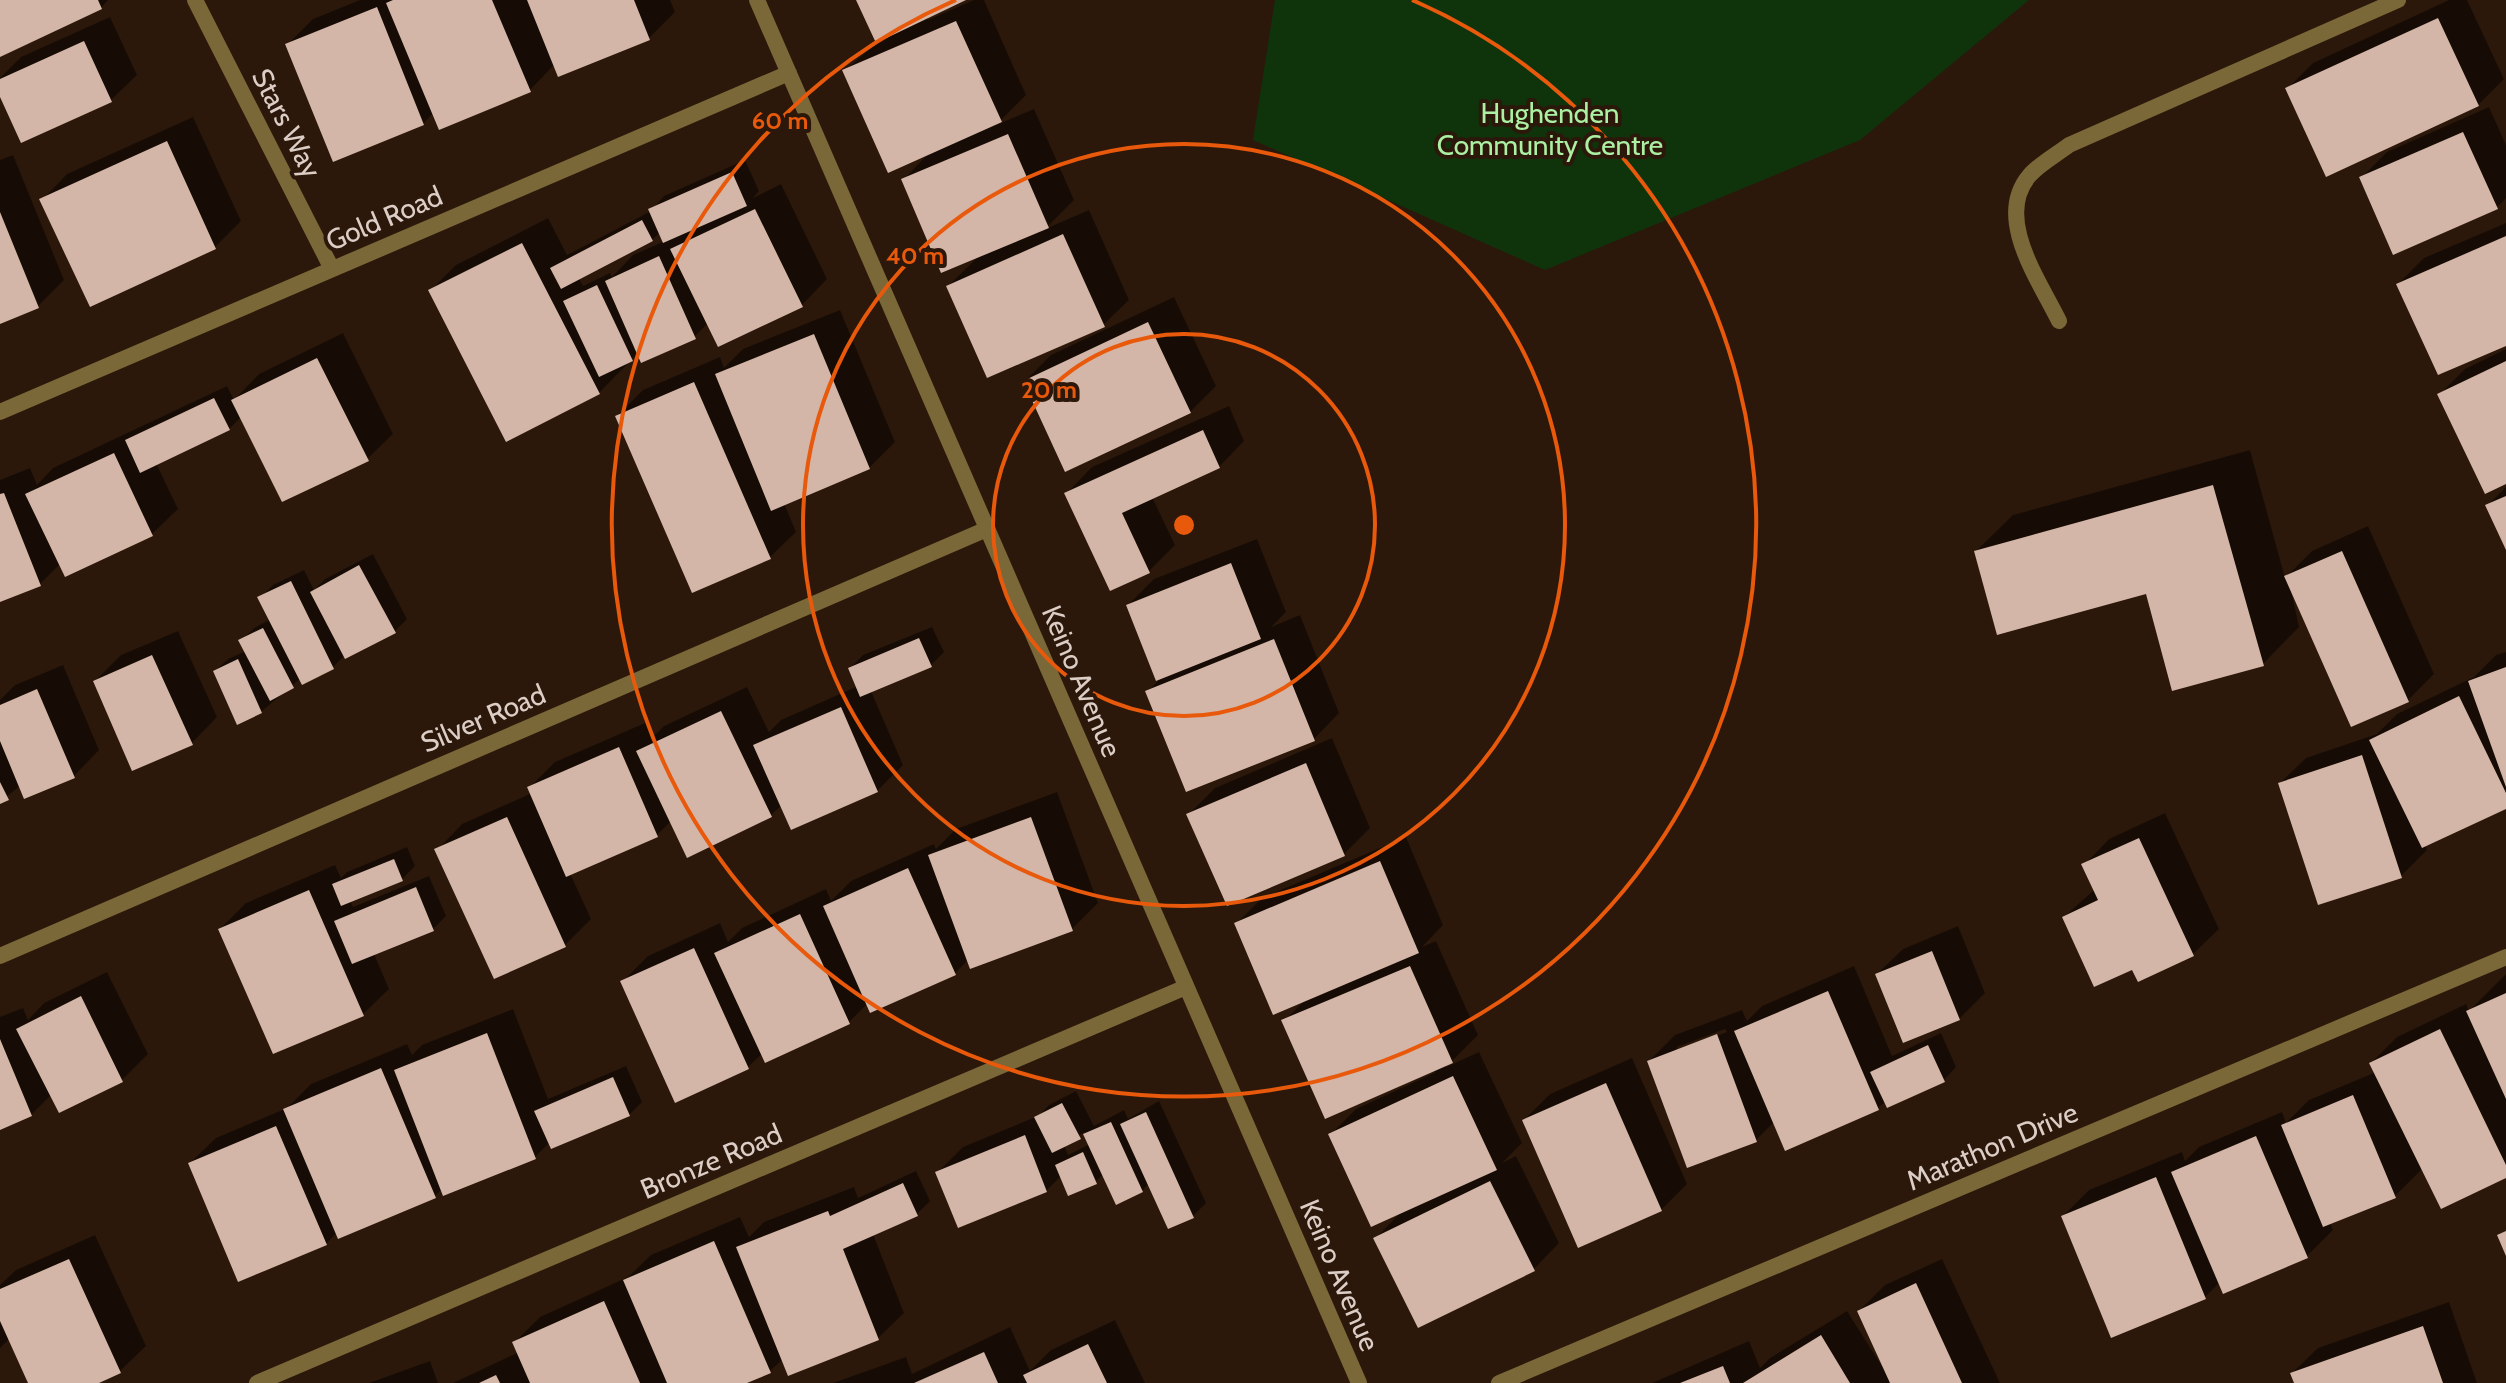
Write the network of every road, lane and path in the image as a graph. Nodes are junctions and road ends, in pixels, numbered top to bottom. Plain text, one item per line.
1 (195, 0) edge
2 (757, 0) edge
3 (2398, 0) edge
4 (789, 73) junction
5 (332, 269) junction
6 (2059, 321) dead end
7 (0, 412) edge
8 (987, 529) junction
9 (0, 956) edge
10 (2506, 957) edge
11 (1186, 987) junction
12 (257, 1383) edge
13 (1359, 1383) edge
14 (1499, 1383) edge

1 - 5 street, Stars Way
2 - 4 street, Keino Avenue
3 - 6 street
4 - 5 street, Gold Road
4 - 8 street, Keino Avenue
5 - 7 street, Gold Road
8 - 9 street, Silver Road
8 - 11 street, Keino Avenue
10 - 14 street, Marathon Drive
11 - 12 street, Bronze Road
11 - 13 street, Keino Avenue

